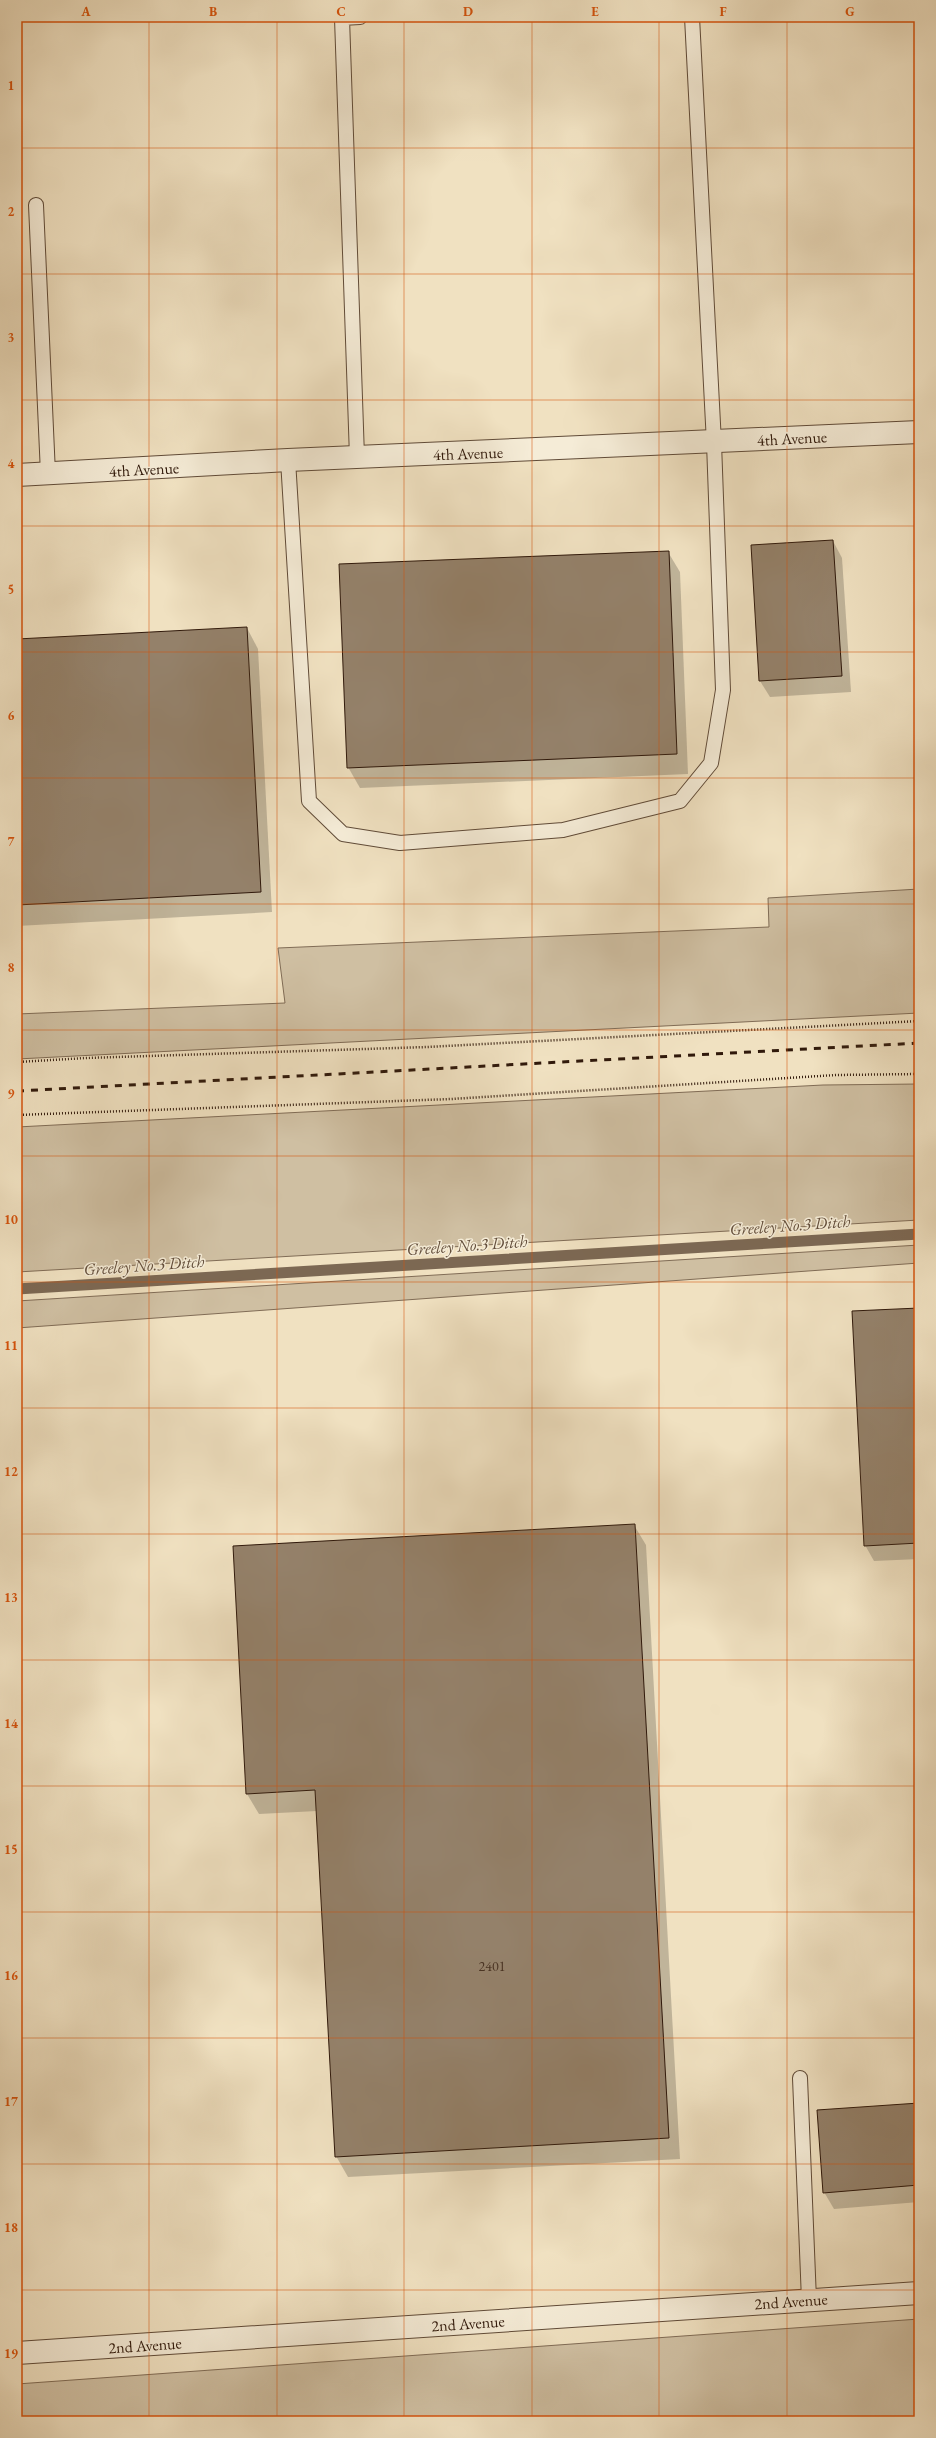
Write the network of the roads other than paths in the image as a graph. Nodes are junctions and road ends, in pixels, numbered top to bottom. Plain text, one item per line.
1 (360, 17) edge
2 (692, 17) edge
3 (36, 206) dead end
4 (919, 432) edge
5 (714, 442) junction
6 (357, 457) junction
7 (288, 460) junction
8 (48, 474) junction
9 (17, 475) edge
10 (800, 2078) dead end
11 (919, 2292) edge
12 (809, 2300) junction
13 (17, 2353) edge

1 - 6 lane
2 - 5 lane
3 - 8 lane
4 - 5 street, 4th Avenue
5 - 6 street, 4th Avenue
5 - 7 lane
6 - 7 street, 4th Avenue
7 - 8 street, 4th Avenue
8 - 9 street, 4th Avenue
10 - 12 lane
11 - 12 street, 2nd Avenue
12 - 13 street, 2nd Avenue

